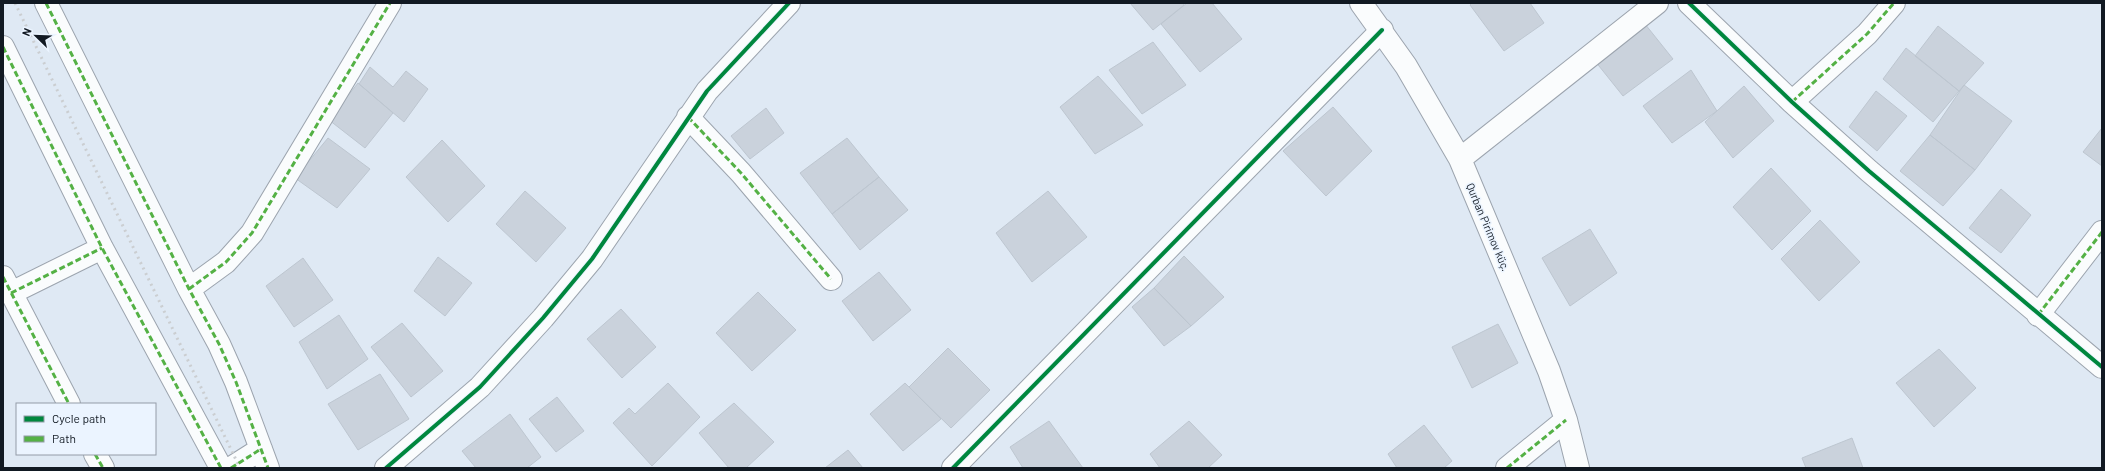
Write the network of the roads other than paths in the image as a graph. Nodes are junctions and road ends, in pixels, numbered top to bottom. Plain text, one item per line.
1 (46, 3) edge
2 (390, 3) edge
3 (789, 3) edge
4 (1361, 3) edge
5 (1657, 3) edge
6 (1689, 3) edge
7 (1894, 3) edge
8 (1382, 30) junction
9 (3, 47) edge
10 (1792, 102) junction
11 (688, 117) junction
12 (1460, 159) junction
13 (2102, 232) edge
14 (102, 248) junction
15 (831, 279) dead end
16 (7, 285) edge
17 (189, 289) junction
18 (2038, 315) junction
19 (2102, 367) edge
20 (68, 403) edge
21 (1566, 420) junction
22 (96, 455) edge
23 (264, 458) edge
24 (103, 468) edge
25 (221, 468) edge
26 (230, 468) edge
27 (386, 468) edge
28 (953, 468) edge
29 (1507, 468) edge
30 (1578, 468) edge

1 - 17 street
2 - 17 street
3 - 11 street
4 - 8 street, Qurban Pirimov küç.
5 - 12 street
6 - 10 street
7 - 10 street
8 - 12 street, Qurban Pirimov küç.
8 - 28 street
9 - 14 street
10 - 18 street
11 - 15 street
11 - 27 street
12 - 21 street, Qurban Pirimov küç.
13 - 18 street
14 - 16 street
14 - 25 street
16 - 20 street
17 - 23 street
18 - 19 street
21 - 29 street
21 - 30 street, Qurban Pirimov küç.
22 - 24 street
23 - 26 street

